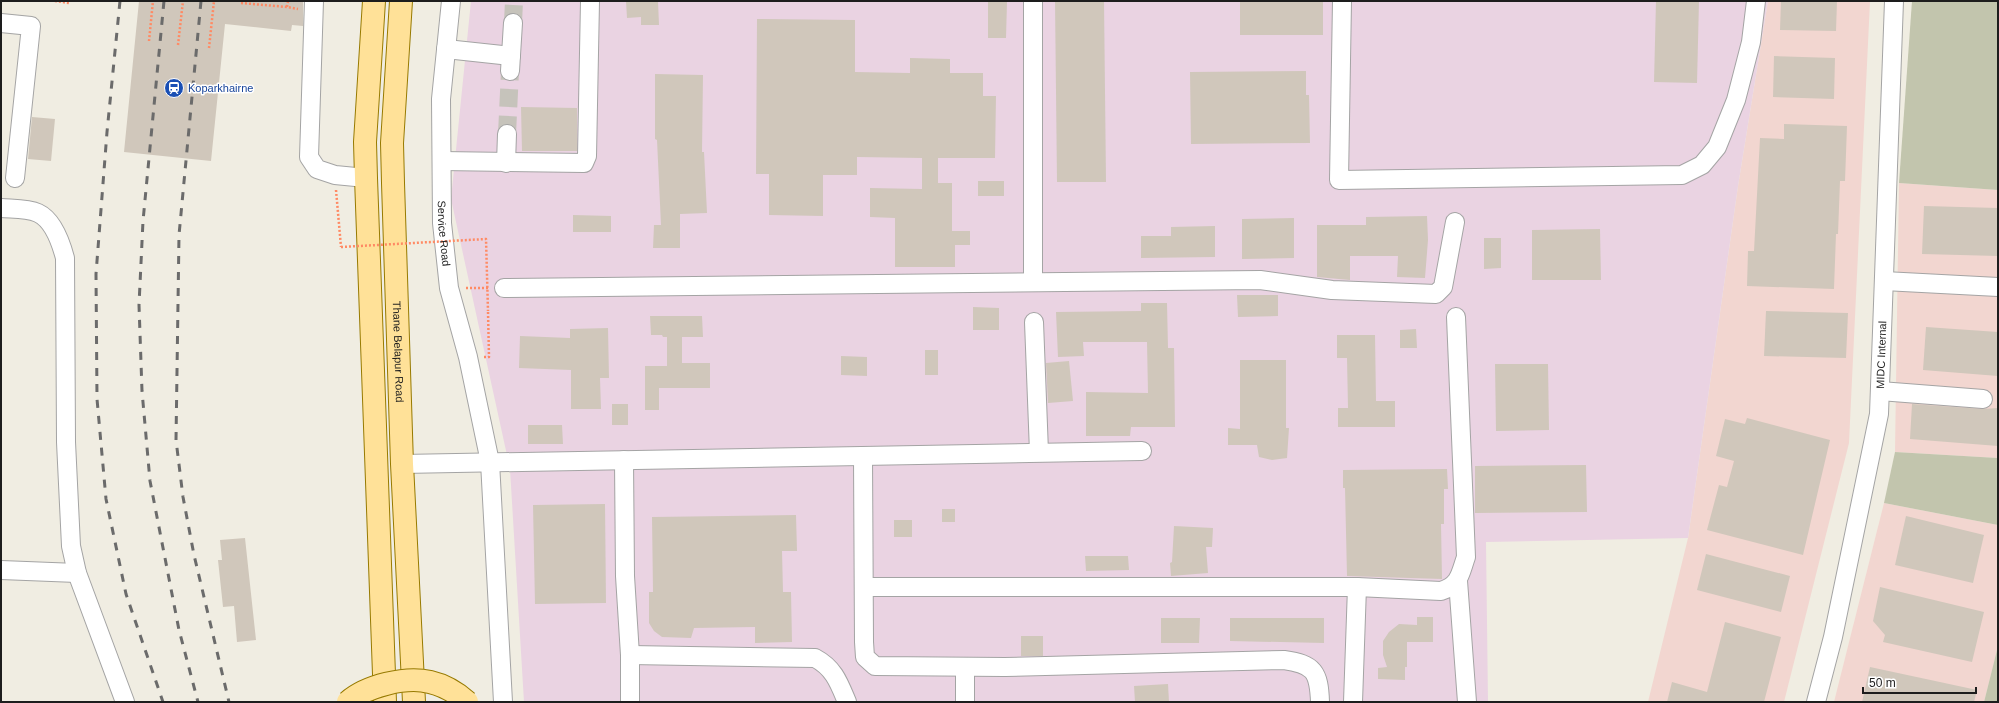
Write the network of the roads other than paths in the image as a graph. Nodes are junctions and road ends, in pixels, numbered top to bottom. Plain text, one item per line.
1 (314, 1) edge
2 (374, 1) edge
3 (401, 1) edge
4 (451, 1) edge
5 (590, 1) edge
6 (1033, 1) edge
7 (1342, 1) edge
8 (1756, 1) edge
9 (1894, 1) edge
10 (1, 23) edge
11 (513, 23) tunnel mouth
12 (446, 48) junction
13 (507, 134) tunnel mouth
14 (442, 161) junction
15 (506, 163) junction
16 (16, 178) dead end
17 (366, 178) junction
18 (1, 208) edge
19 (1455, 222) dead end
20 (1884, 281) junction
21 (1033, 282) junction
22 (1998, 287) edge
23 (504, 288) road end
24 (1456, 317) dead end
25 (1034, 322) dead end
26 (1880, 391) junction
27 (1983, 399) dead end
28 (1142, 451) dead end
29 (1039, 452) junction
30 (863, 456) junction
31 (624, 460) junction
32 (490, 462) junction
33 (402, 464) junction
34 (1, 570) edge
35 (77, 573) junction
36 (1458, 581) junction
37 (864, 587) junction
38 (1357, 588) junction
39 (630, 656) junction
40 (965, 667) junction
41 (500, 700) edge
42 (125, 702) edge
43 (348, 702) edge
44 (385, 702) edge
45 (414, 702) edge
46 (467, 702) edge
47 (630, 702) edge
48 (847, 702) edge
49 (965, 702) edge
50 (1320, 702) edge
51 (1353, 702) edge
52 (1467, 702) edge
53 (1816, 702) edge

1 - 17 street
2 - 17 main road
3 - 33 main road, Thane Belapur Road
4 - 12 street, Service Road
5 - 15 street
6 - 21 street
7 - 8 street
9 - 20 street, MIDC Internal
10 - 16 street
11 - 12 street
12 - 14 street, Service Road
13 - 15 street
14 - 15 street
14 - 32 street, Service Road
17 - 44 main road
18 - 35 street
19 - 21 street
20 - 22 street
20 - 26 street, MIDC Internal
21 - 23 street
24 - 36 street
25 - 29 street
26 - 27 street
26 - 53 street, MIDC Internal
28 - 29 street
29 - 30 street
30 - 31 street
30 - 37 street
31 - 32 street
31 - 39 street
32 - 33 street
32 - 41 street, Service Road
33 - 45 main road, Thane Belapur Road
34 - 35 street
35 - 42 street
36 - 38 street
36 - 52 street
37 - 38 street
37 - 40 street
38 - 51 street
39 - 47 street
39 - 48 street
40 - 49 street
40 - 50 street
43 - 46 main road, bridge

